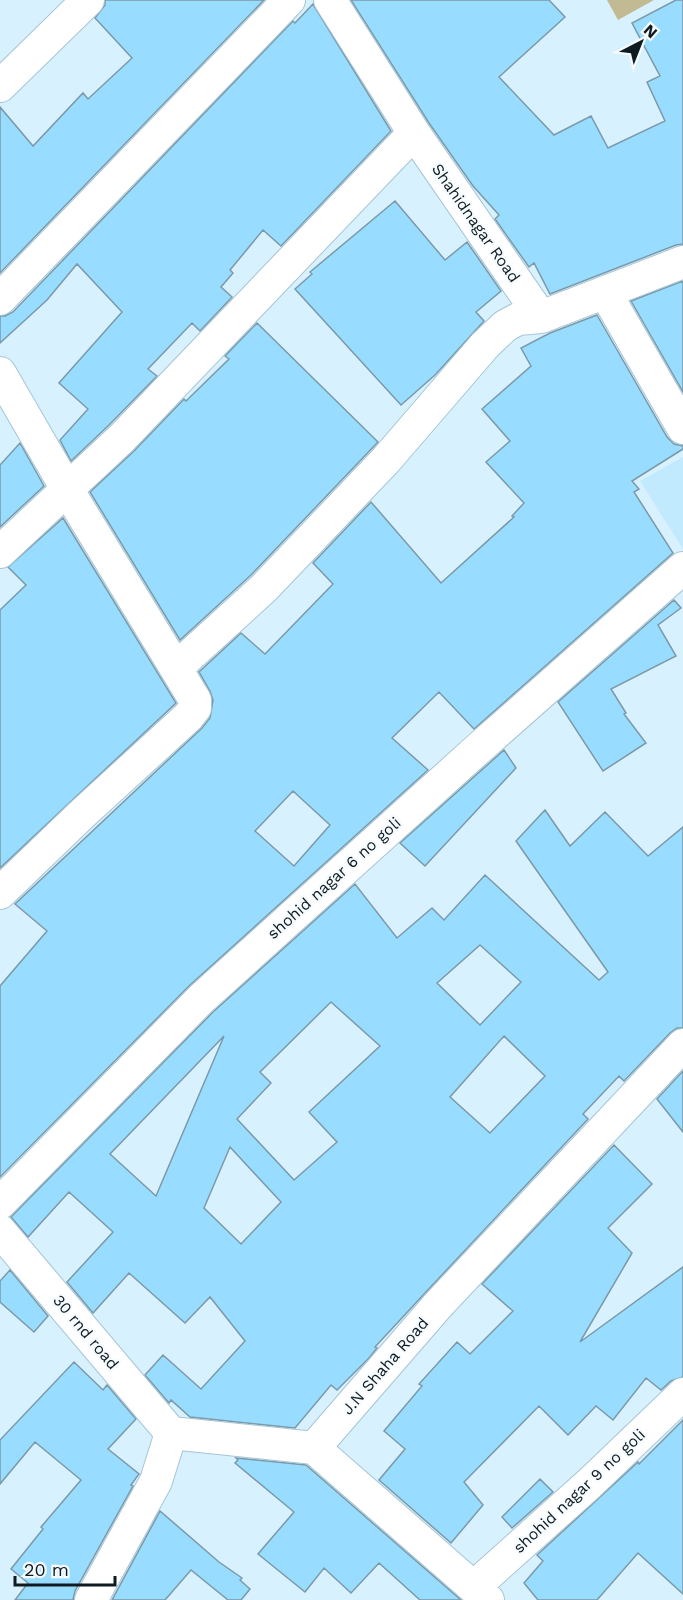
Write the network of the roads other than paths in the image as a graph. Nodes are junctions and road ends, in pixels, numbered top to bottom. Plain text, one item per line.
1 (88, 0) edge
2 (290, 0) edge
3 (330, 0) edge
4 (0, 86) edge
5 (414, 133) junction
6 (683, 262) edge
7 (605, 292) junction
8 (0, 299) edge
9 (541, 317) junction
10 (0, 373) edge
11 (683, 428) edge
12 (67, 489) junction
13 (0, 552) edge
14 (683, 568) edge
15 (177, 668) junction
16 (0, 893) edge
17 (683, 1045) edge
18 (0, 1203) edge
19 (0, 1231) edge
20 (683, 1394) edge
21 (171, 1433) junction
22 (314, 1448) junction
23 (481, 1594) edge
24 (91, 1600) edge

1 - 4 street
2 - 8 street
3 - 5 street, Shahidnagar Road
5 - 9 street, Shahidnagar Road
5 - 12 street
6 - 7 street
7 - 9 street
7 - 11 street
9 - 15 street
10 - 12 street
12 - 13 street
12 - 15 street
14 - 18 street, shohid nagar 6 no goli
15 - 16 street
17 - 22 street, J.N Shaha Road
19 - 21 street, 30 rnd road
20 - 23 street, shohid nagar 9 no goli
21 - 22 street
21 - 24 street
22 - 23 street

